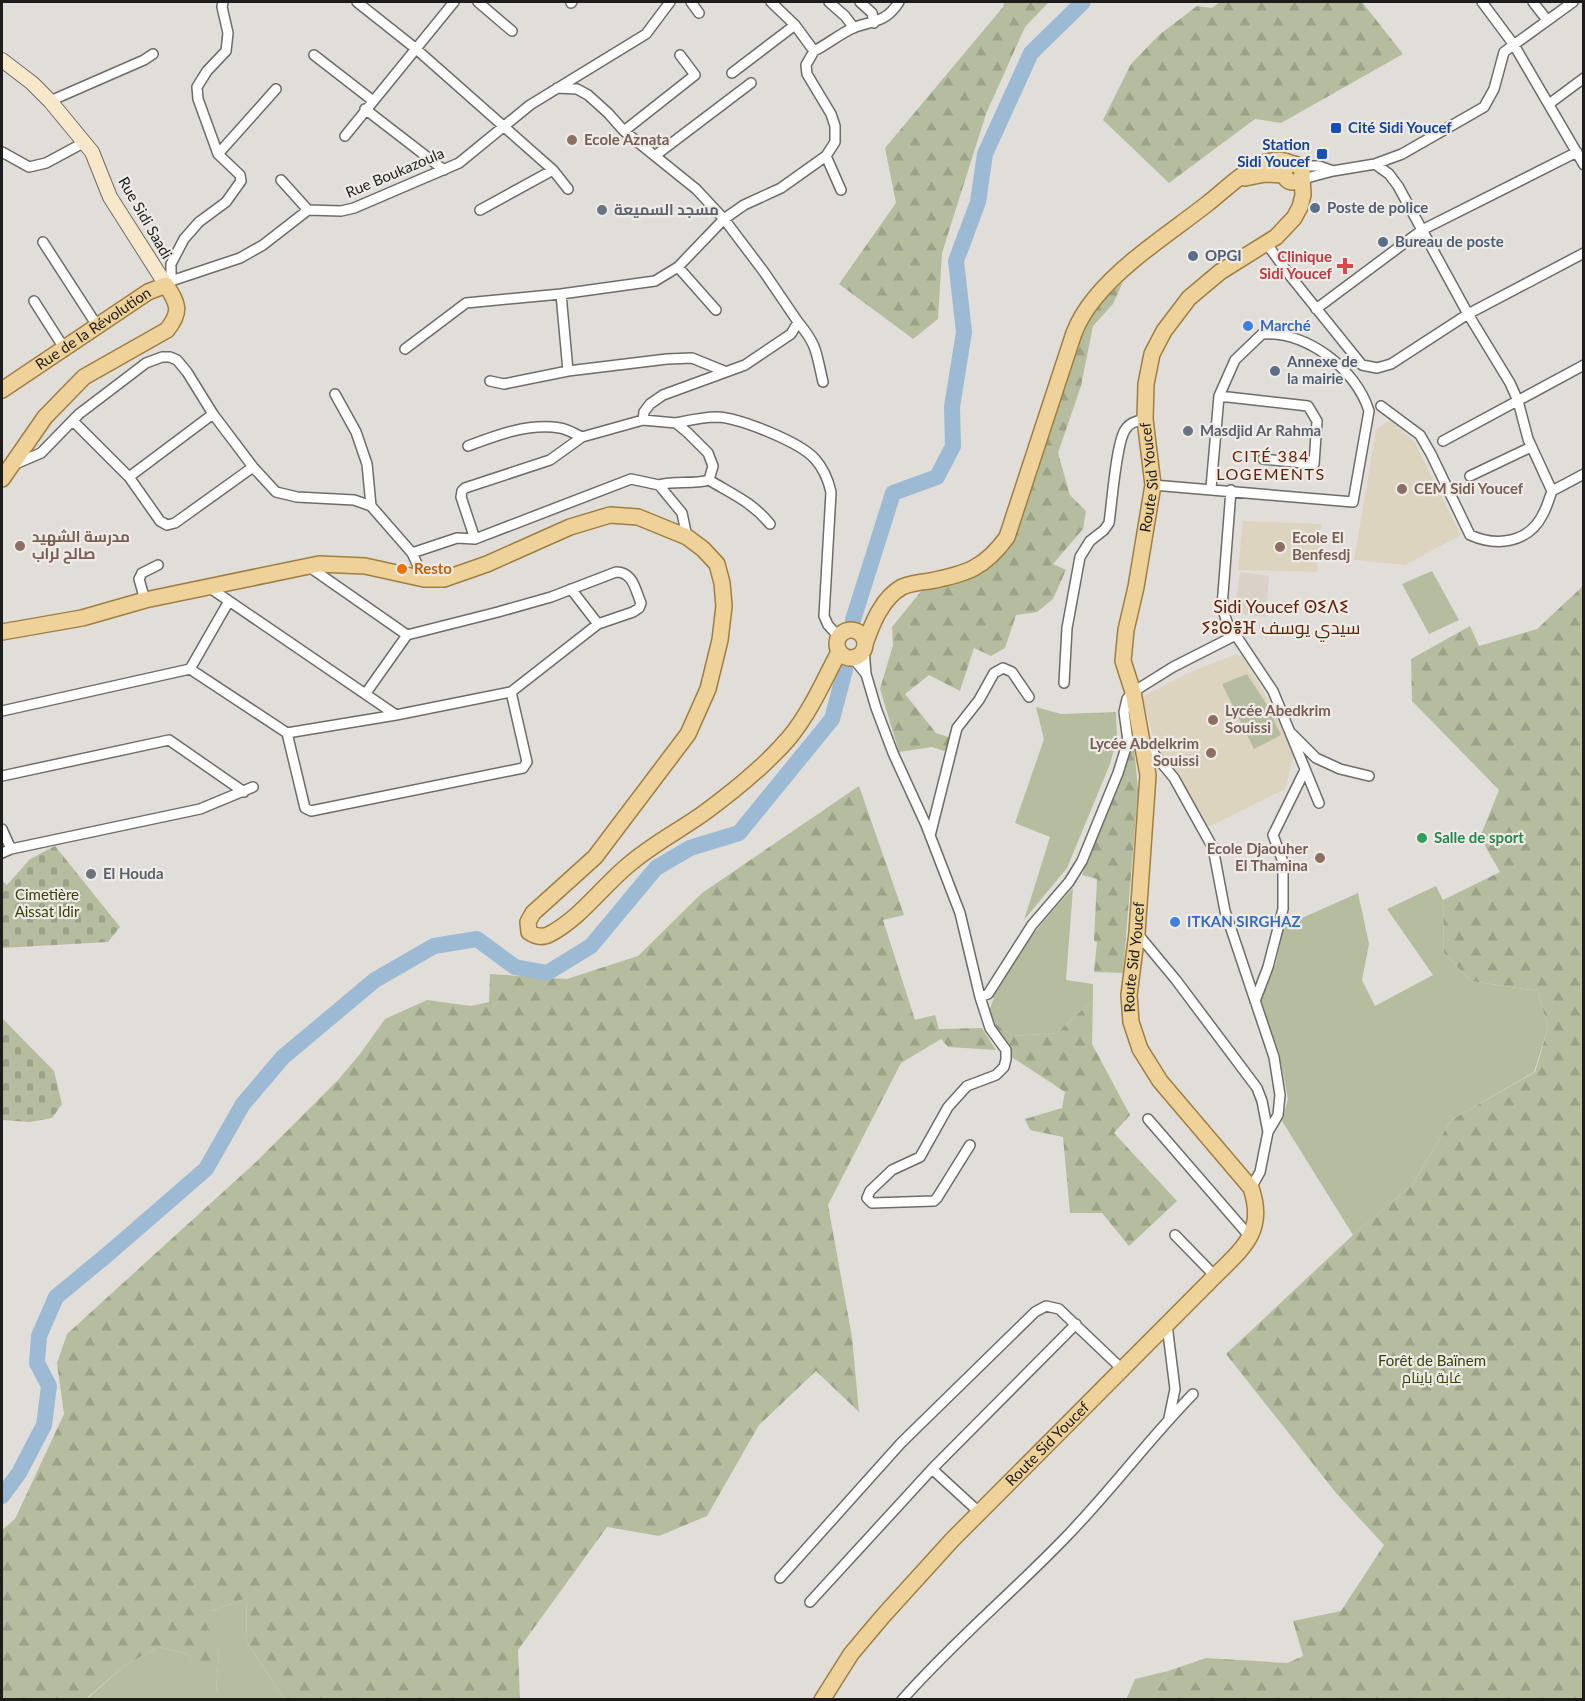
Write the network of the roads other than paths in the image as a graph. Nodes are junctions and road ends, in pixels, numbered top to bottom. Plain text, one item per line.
1 (224, 2) edge
2 (357, 2) edge
3 (454, 2) edge
4 (478, 2) edge
5 (670, 2) edge
6 (691, 2) edge
7 (771, 2) edge
8 (829, 2) edge
9 (860, 2) edge
10 (899, 2) edge
11 (1482, 2) edge
12 (1533, 2) edge
13 (1573, 2) edge
14 (699, 13) dead end
15 (1547, 20) junction
16 (874, 23) junction
17 (795, 25) junction
18 (854, 28) junction
19 (512, 31) dead end
20 (1514, 45) junction
21 (415, 48) junction
22 (814, 51) junction
23 (153, 54) dead end
24 (315, 55) dead end
25 (680, 55) dead end
26 (2, 60) edge
27 (732, 73) dead end
28 (1584, 78) edge
29 (751, 83) dead end
30 (557, 88) junction
31 (276, 89) dead end
32 (372, 100) junction
33 (50, 101) junction
34 (1549, 104) junction
35 (365, 109) junction
36 (504, 127) junction
37 (624, 131) junction
38 (345, 136) dead end
39 (85, 142) junction
40 (2, 152) edge
41 (218, 154) junction
42 (656, 156) junction
43 (826, 156) junction
44 (1581, 159) edge
45 (1376, 164) junction
46 (444, 170) junction
47 (553, 170) junction
48 (1333, 171) junction
49 (1295, 174) junction
50 (281, 180) dead end
51 (568, 189) dead end
52 (841, 190) dead end
53 (308, 210) junction
54 (480, 210) dead end
55 (724, 219) junction
56 (1422, 231) junction
57 (43, 242) dead end
58 (1266, 243) junction
59 (1584, 253) edge
60 (678, 267) junction
61 (169, 283) junction
62 (561, 294) junction
63 (34, 301) dead end
64 (1316, 309) junction
65 (716, 310) dead end
66 (1468, 314) junction
67 (798, 322) junction
68 (98, 327) junction
69 (64, 348) junction
70 (405, 349) dead end
71 (1584, 365) edge
72 (568, 371) junction
73 (724, 371) junction
74 (490, 381) dead end
75 (823, 382) dead end
76 (2, 390) edge
77 (335, 394) dead end
78 (1219, 396) junction
79 (1518, 401) junction
80 (1381, 406) dead end
81 (213, 414) junction
82 (1145, 419) junction
83 (643, 420) junction
84 (73, 421) junction
85 (676, 423) junction
86 (582, 437) junction
87 (1443, 441) dead end
88 (468, 446) dead end
89 (1531, 447) junction
90 (1263, 459) dead end
91 (13, 465) junction
92 (253, 468) junction
93 (1584, 474) edge
94 (1470, 476) dead end
95 (129, 477) junction
96 (2, 479) edge
97 (709, 480) junction
98 (659, 485) junction
99 (1153, 485) junction
100 (1211, 488) junction
101 (1231, 490) junction
102 (1552, 491) junction
103 (371, 506) junction
104 (770, 525) dead end
105 (687, 537) junction
106 (475, 539) junction
107 (412, 553) junction
108 (158, 565) dead end
109 (308, 567) junction
110 (424, 579) junction
111 (210, 588) junction
112 (571, 589) junction
113 (145, 600) junction
114 (229, 601) junction
115 (884, 605) junction
116 (598, 624) junction
117 (2, 632) edge
118 (407, 635) junction
119 (1236, 635) junction
120 (845, 644) junction
121 (864, 646) junction
122 (189, 669) junction
123 (866, 674) junction
124 (1064, 683) dead end
125 (511, 692) junction
126 (1133, 692) junction
127 (366, 693) junction
128 (1029, 697) dead end
129 (2, 711) edge
130 (396, 715) junction
131 (1288, 730) junction
132 (287, 733) junction
133 (1144, 742) junction
134 (1305, 770) junction
135 (2, 776) edge
136 (1369, 776) dead end
137 (1319, 802) dead end
138 (2, 829) edge
139 (930, 836) junction
140 (6, 851) edge
141 (1137, 933) junction
142 (980, 997) junction
143 (1256, 1001) junction
144 (1148, 1119) dead end
145 (1268, 1132) junction
146 (970, 1145) dead end
147 (1251, 1188) junction
148 (1175, 1235) dead end
149 (1251, 1238) junction
150 (1215, 1276) junction
151 (1076, 1324) junction
152 (1167, 1325) junction
153 (1123, 1370) junction
154 (1193, 1394) dead end
155 (1168, 1419) junction
156 (932, 1469) junction
157 (980, 1513) junction
158 (780, 1578) dead end
159 (810, 1602) dead end
160 (822, 1700) edge
161 (902, 1700) edge

1 - 41 street
2 - 21 street
3 - 21 street
4 - 19 street
5 - 30 street, Rue Boukazoula
6 - 14 street
7 - 17 street
8 - 18 street
9 - 16 street
10 - 16 street
11 - 20 street
12 - 15 street
13 - 15 street
15 - 20 street
16 - 18 street
17 - 22 street
17 - 27 street
18 - 22 street
20 - 34 street
20 - 45 street
21 - 32 street
21 - 36 street
22 - 43 street
23 - 33 street
24 - 32 street
25 - 37 street
26 - 33 main road, Rue Sidi Saadi
28 - 34 street
29 - 42 street
30 - 36 street, Rue Boukazoula
30 - 37 street
31 - 41 street
32 - 35 street
33 - 39 main road, Rue Sidi Saadi
34 - 44 street
35 - 38 street
35 - 46 street
36 - 46 street, Rue Boukazoula
36 - 47 street
37 - 42 street
39 - 40 street
39 - 61 main road, Rue Sidi Saadi
41 - 61 street
42 - 55 street
43 - 52 street
43 - 55 street
44 - 56 street
45 - 48 street
45 - 56 street
46 - 53 street, Rue Boukazoula
47 - 51 street
47 - 54 street
48 - 49 street
48 - 49 street
49 - 58 main road, Route Sid Youcef
49 - 115 main road
50 - 53 street
53 - 61 street
55 - 60 street
55 - 67 street
56 - 64 street
56 - 66 street
57 - 68 street
58 - 64 street
58 - 82 main road, Route Sid Youcef
59 - 66 street
60 - 62 street
60 - 65 street
61 - 68 main road, Rue de la Révolution
61 - 91 main road, Rue de la Révolution
62 - 70 street
62 - 72 street
63 - 69 street
64 - 66 street
66 - 79 street
67 - 73 street
67 - 75 street
68 - 69 main road, Rue de la Révolution
69 - 76 main road, Rue de la Révolution
71 - 79 street
72 - 73 street
72 - 74 street
73 - 83 street
77 - 103 street
78 - 90 street
78 - 100 street
78 - 101 street
79 - 87 street
79 - 89 street
80 - 102 street
81 - 84 street
81 - 92 street
81 - 95 street
82 - 99 main road, Route Sid Youcef
82 - 124 street
83 - 85 street
83 - 86 street
84 - 91 street
84 - 95 street
85 - 97 street
85 - 120 street
86 - 88 street
86 - 106 street
89 - 94 street
89 - 102 street
91 - 96 main road, Rue de la Révolution
92 - 95 street
92 - 103 street
93 - 102 street
97 - 98 street
97 - 104 street
98 - 105 street
98 - 106 street
99 - 100 street
99 - 126 main road, Route Sid Youcef
100 - 101 street
101 - 119 street
103 - 107 street
105 - 110 main road
105 - 120 main road
106 - 107 street
107 - 110 street
108 - 113 street
109 - 110 main road
109 - 111 main road
109 - 118 street
111 - 113 main road
111 - 114 street
112 - 116 street
112 - 116 street
112 - 118 street
113 - 117 main road
114 - 122 street
114 - 127 street
115 - 120 main road
115 - 121 main road
116 - 125 street
118 - 127 street
119 - 126 street
119 - 131 street
120 - 121 main road
120 - 121 main road
120 - 123 street
121 - 123 street
122 - 129 street
122 - 132 street
123 - 139 street
125 - 130 street
125 - 132 street
126 - 133 main road, Route Sid Youcef
126 - 142 street
127 - 130 street
128 - 139 street
130 - 132 street
131 - 134 street
131 - 136 street
133 - 141 main road, Route Sid Youcef
133 - 143 street
134 - 137 street
134 - 143 street
135 - 140 street
138 - 140 street
139 - 142 street
141 - 145 street
141 - 147 main road, Route Sid Youcef
142 - 146 street
143 - 145 street
144 - 149 street
145 - 147 street
147 - 149 main road
148 - 150 street
149 - 150 main road, Route Sid Youcef
150 - 152 main road, Route Sid Youcef
151 - 153 street
151 - 156 street
151 - 158 street
152 - 153 main road, Route Sid Youcef
152 - 155 street
153 - 157 main road, Route Sid Youcef
154 - 155 street
155 - 161 street
156 - 157 street
156 - 159 street
157 - 160 main road, Route Sid Youcef

